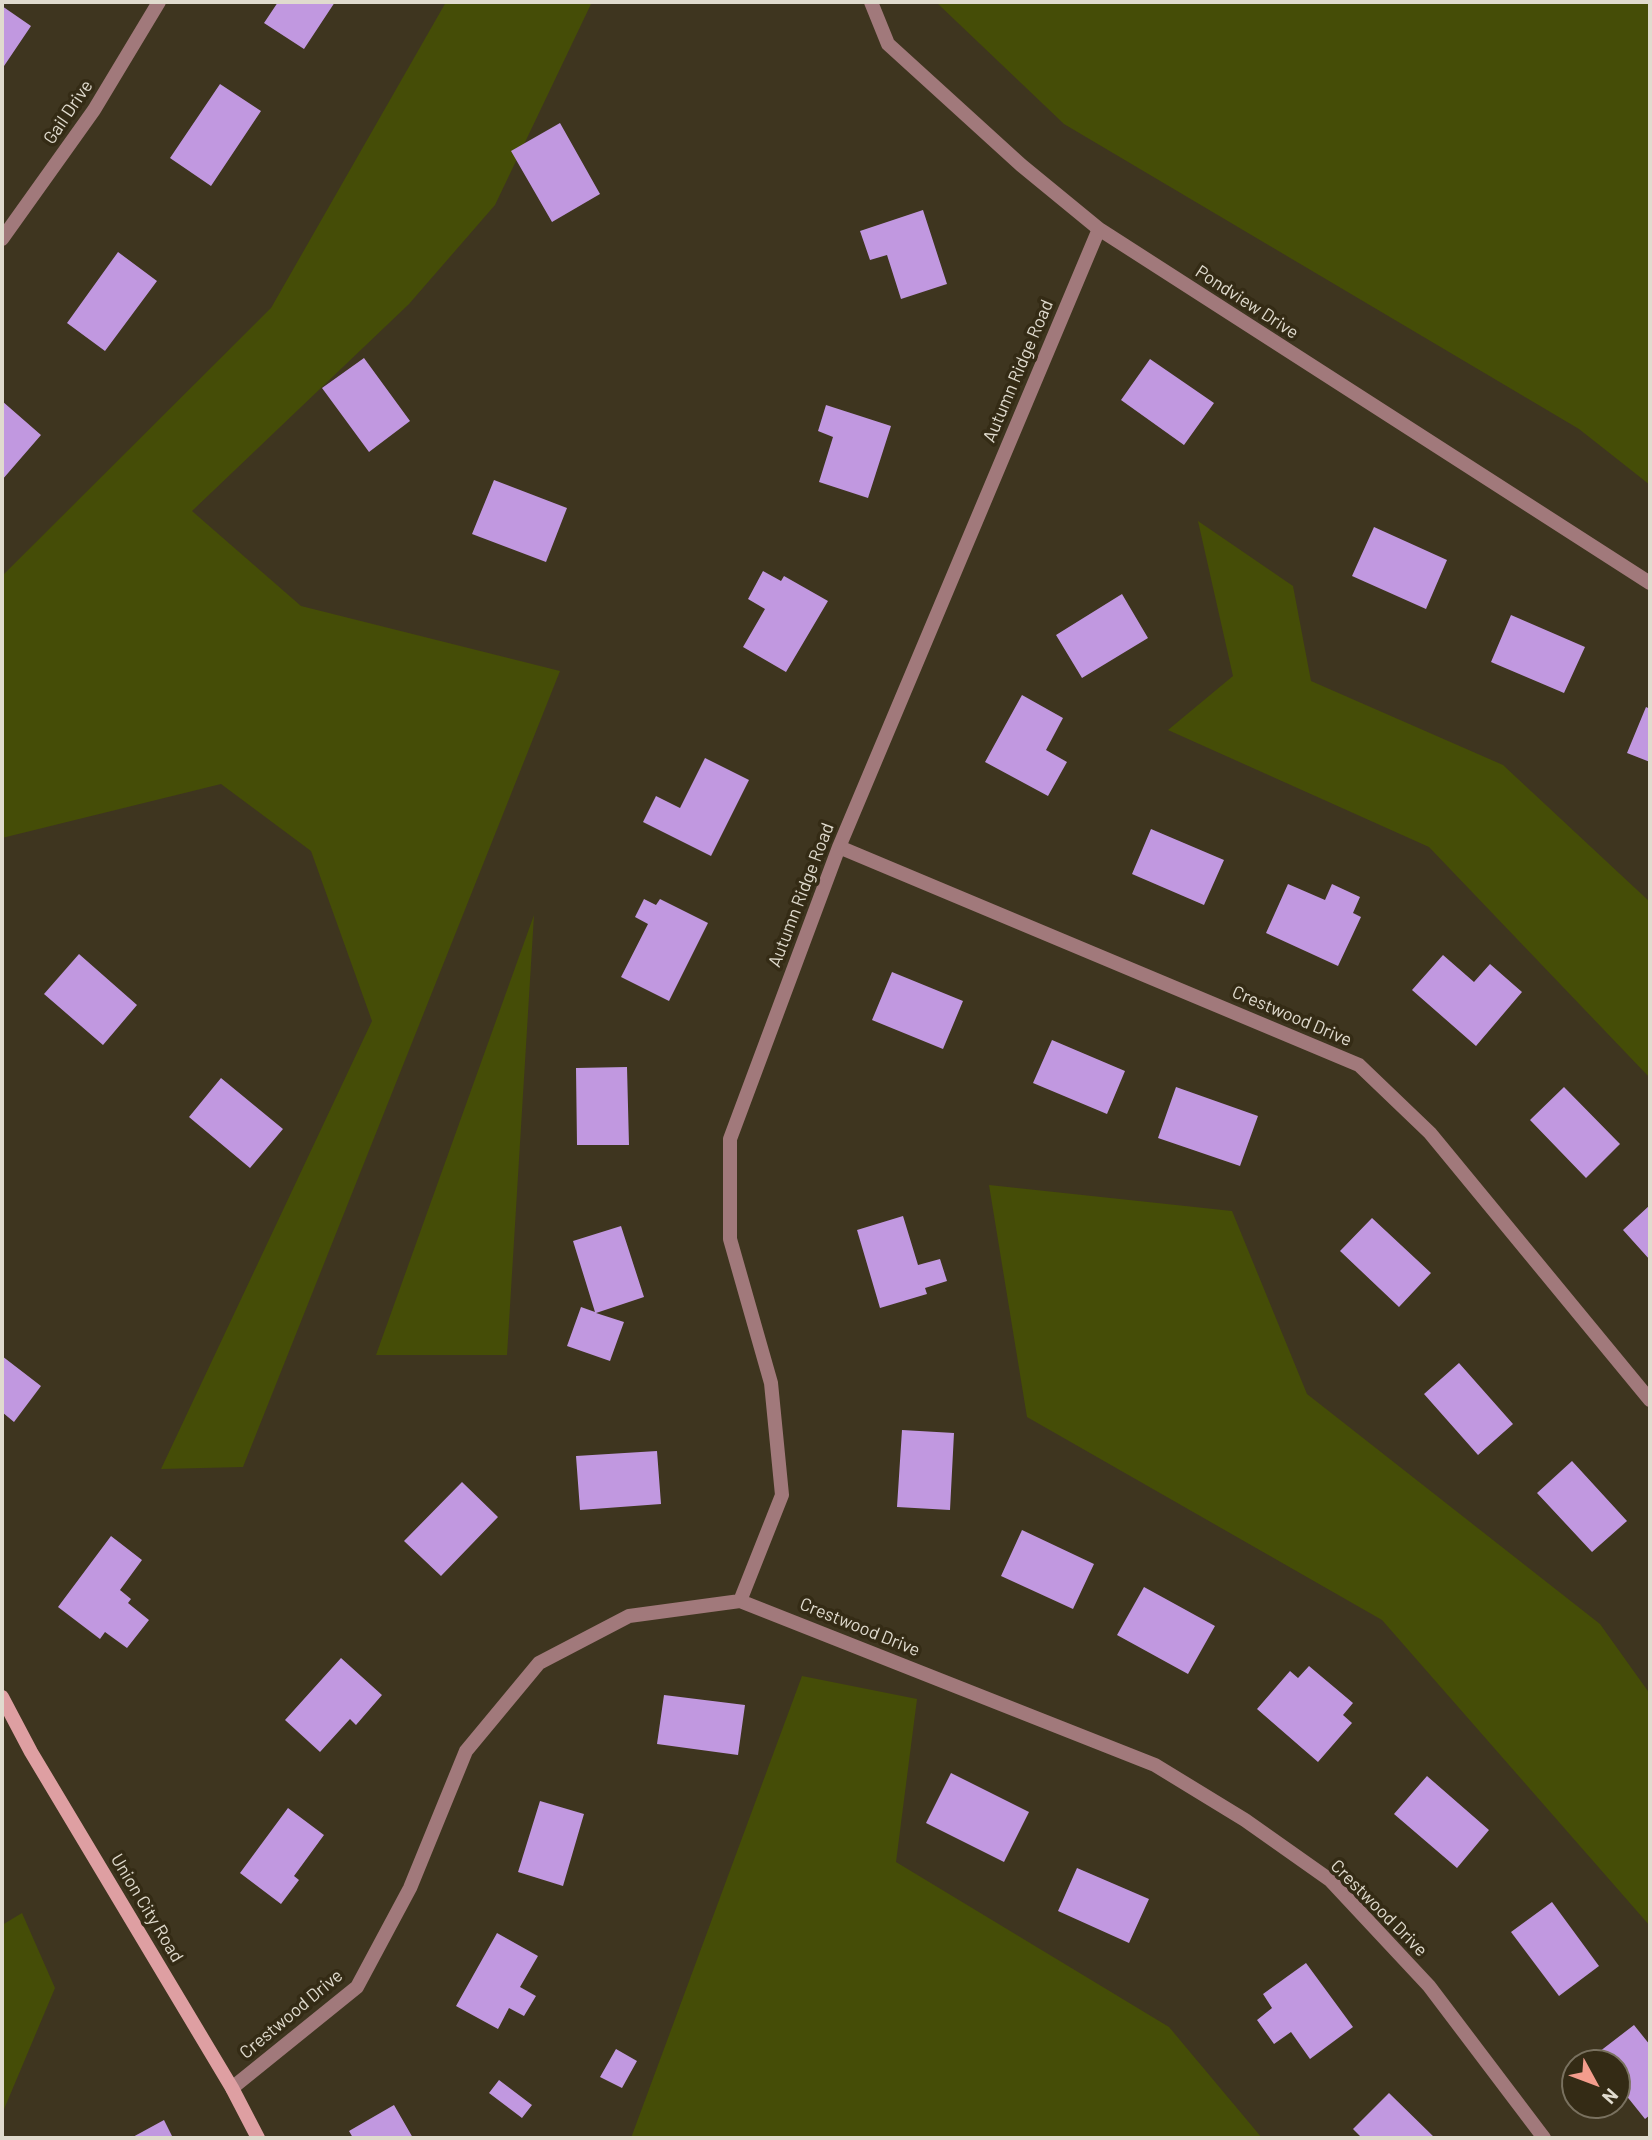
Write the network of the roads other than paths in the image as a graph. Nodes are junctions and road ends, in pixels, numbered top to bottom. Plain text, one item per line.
1 (159, 2) edge
2 (871, 2) edge
3 (1099, 229) junction
4 (2, 239) edge
5 (1650, 583) edge
6 (839, 847) junction
7 (1650, 1400) edge
8 (740, 1601) junction
9 (2, 1697) edge
10 (232, 2088) junction
11 (258, 2138) edge
12 (1544, 2138) edge

1 - 4 street, Gail Drive
2 - 3 street, Pondview Drive
3 - 5 street, Pondview Drive
3 - 6 street, Autumn Ridge Road
6 - 7 street, Crestwood Drive
6 - 8 street, Autumn Ridge Road
8 - 10 street, Crestwood Drive
8 - 12 street, Crestwood Drive
9 - 10 main road, Union City Road
10 - 11 main road, Union City Road

